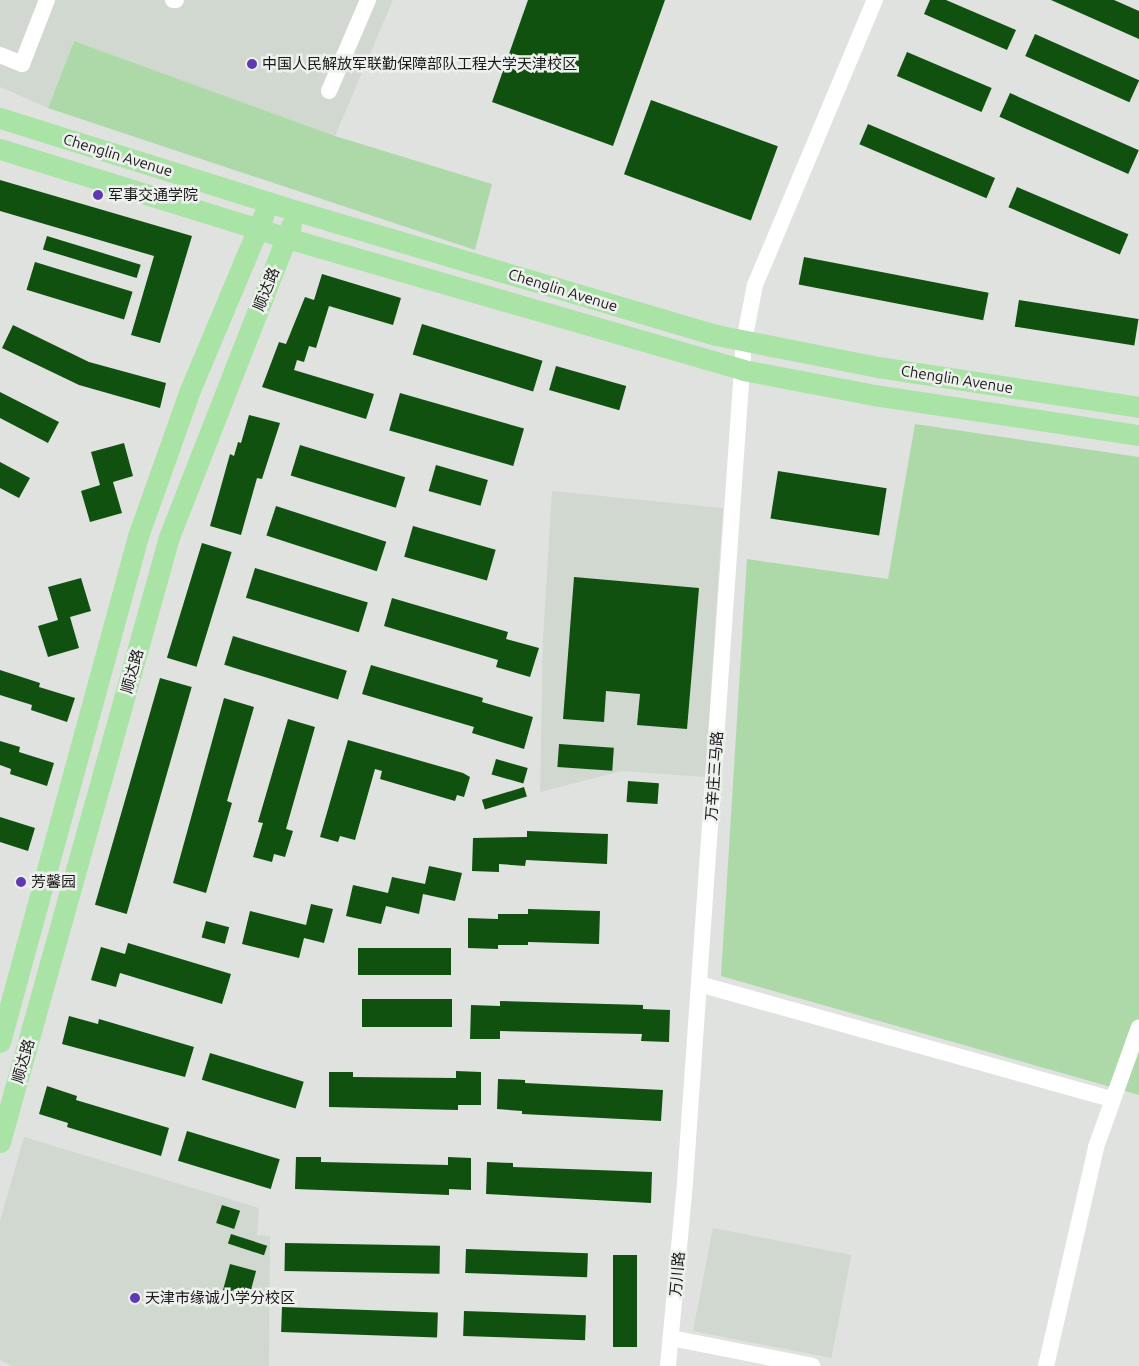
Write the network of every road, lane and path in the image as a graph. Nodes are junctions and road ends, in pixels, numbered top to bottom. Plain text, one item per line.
1 (47, 0) edge
2 (368, 0) edge
3 (875, 0) edge
4 (0, 55) edge
5 (329, 91) dead end
6 (0, 118) edge
7 (0, 148) edge
8 (269, 202) junction
9 (297, 211) junction
10 (257, 229) junction
11 (287, 238) junction
12 (744, 341) junction
13 (743, 370) junction
14 (1139, 407) edge
15 (1139, 435) edge
16 (699, 984) junction
17 (1139, 1027) edge
18 (0, 1042) edge
19 (1111, 1100) junction
20 (0, 1142) edge
21 (685, 1182) joint
22 (672, 1338) junction
23 (668, 1366) edge
24 (812, 1366) edge
25 (1046, 1366) edge

1 - 4 street
2 - 5 street
3 - 12 street, 万辛庄三马路
6 - 8 main road, Chenglin Avenue
7 - 10 main road, Chenglin Avenue
8 - 9 main road, Chenglin Avenue
8 - 10 main road, 顺达路
9 - 11 main road, 顺达路
9 - 12 main road, Chenglin Avenue
10 - 11 main road, Chenglin Avenue
10 - 18 main road, 顺达路
11 - 13 main road, Chenglin Avenue
11 - 20 main road, 顺达路
12 - 13 street, 万辛庄三马路
12 - 14 main road, Chenglin Avenue
13 - 15 main road, Chenglin Avenue
13 - 16 street, 万辛庄三马路
16 - 19 street
16 - 21 street, 万辛庄三马路
17 - 19 street
19 - 25 street
21 - 22 street, 万川路
22 - 23 street, 万川路
22 - 24 street

